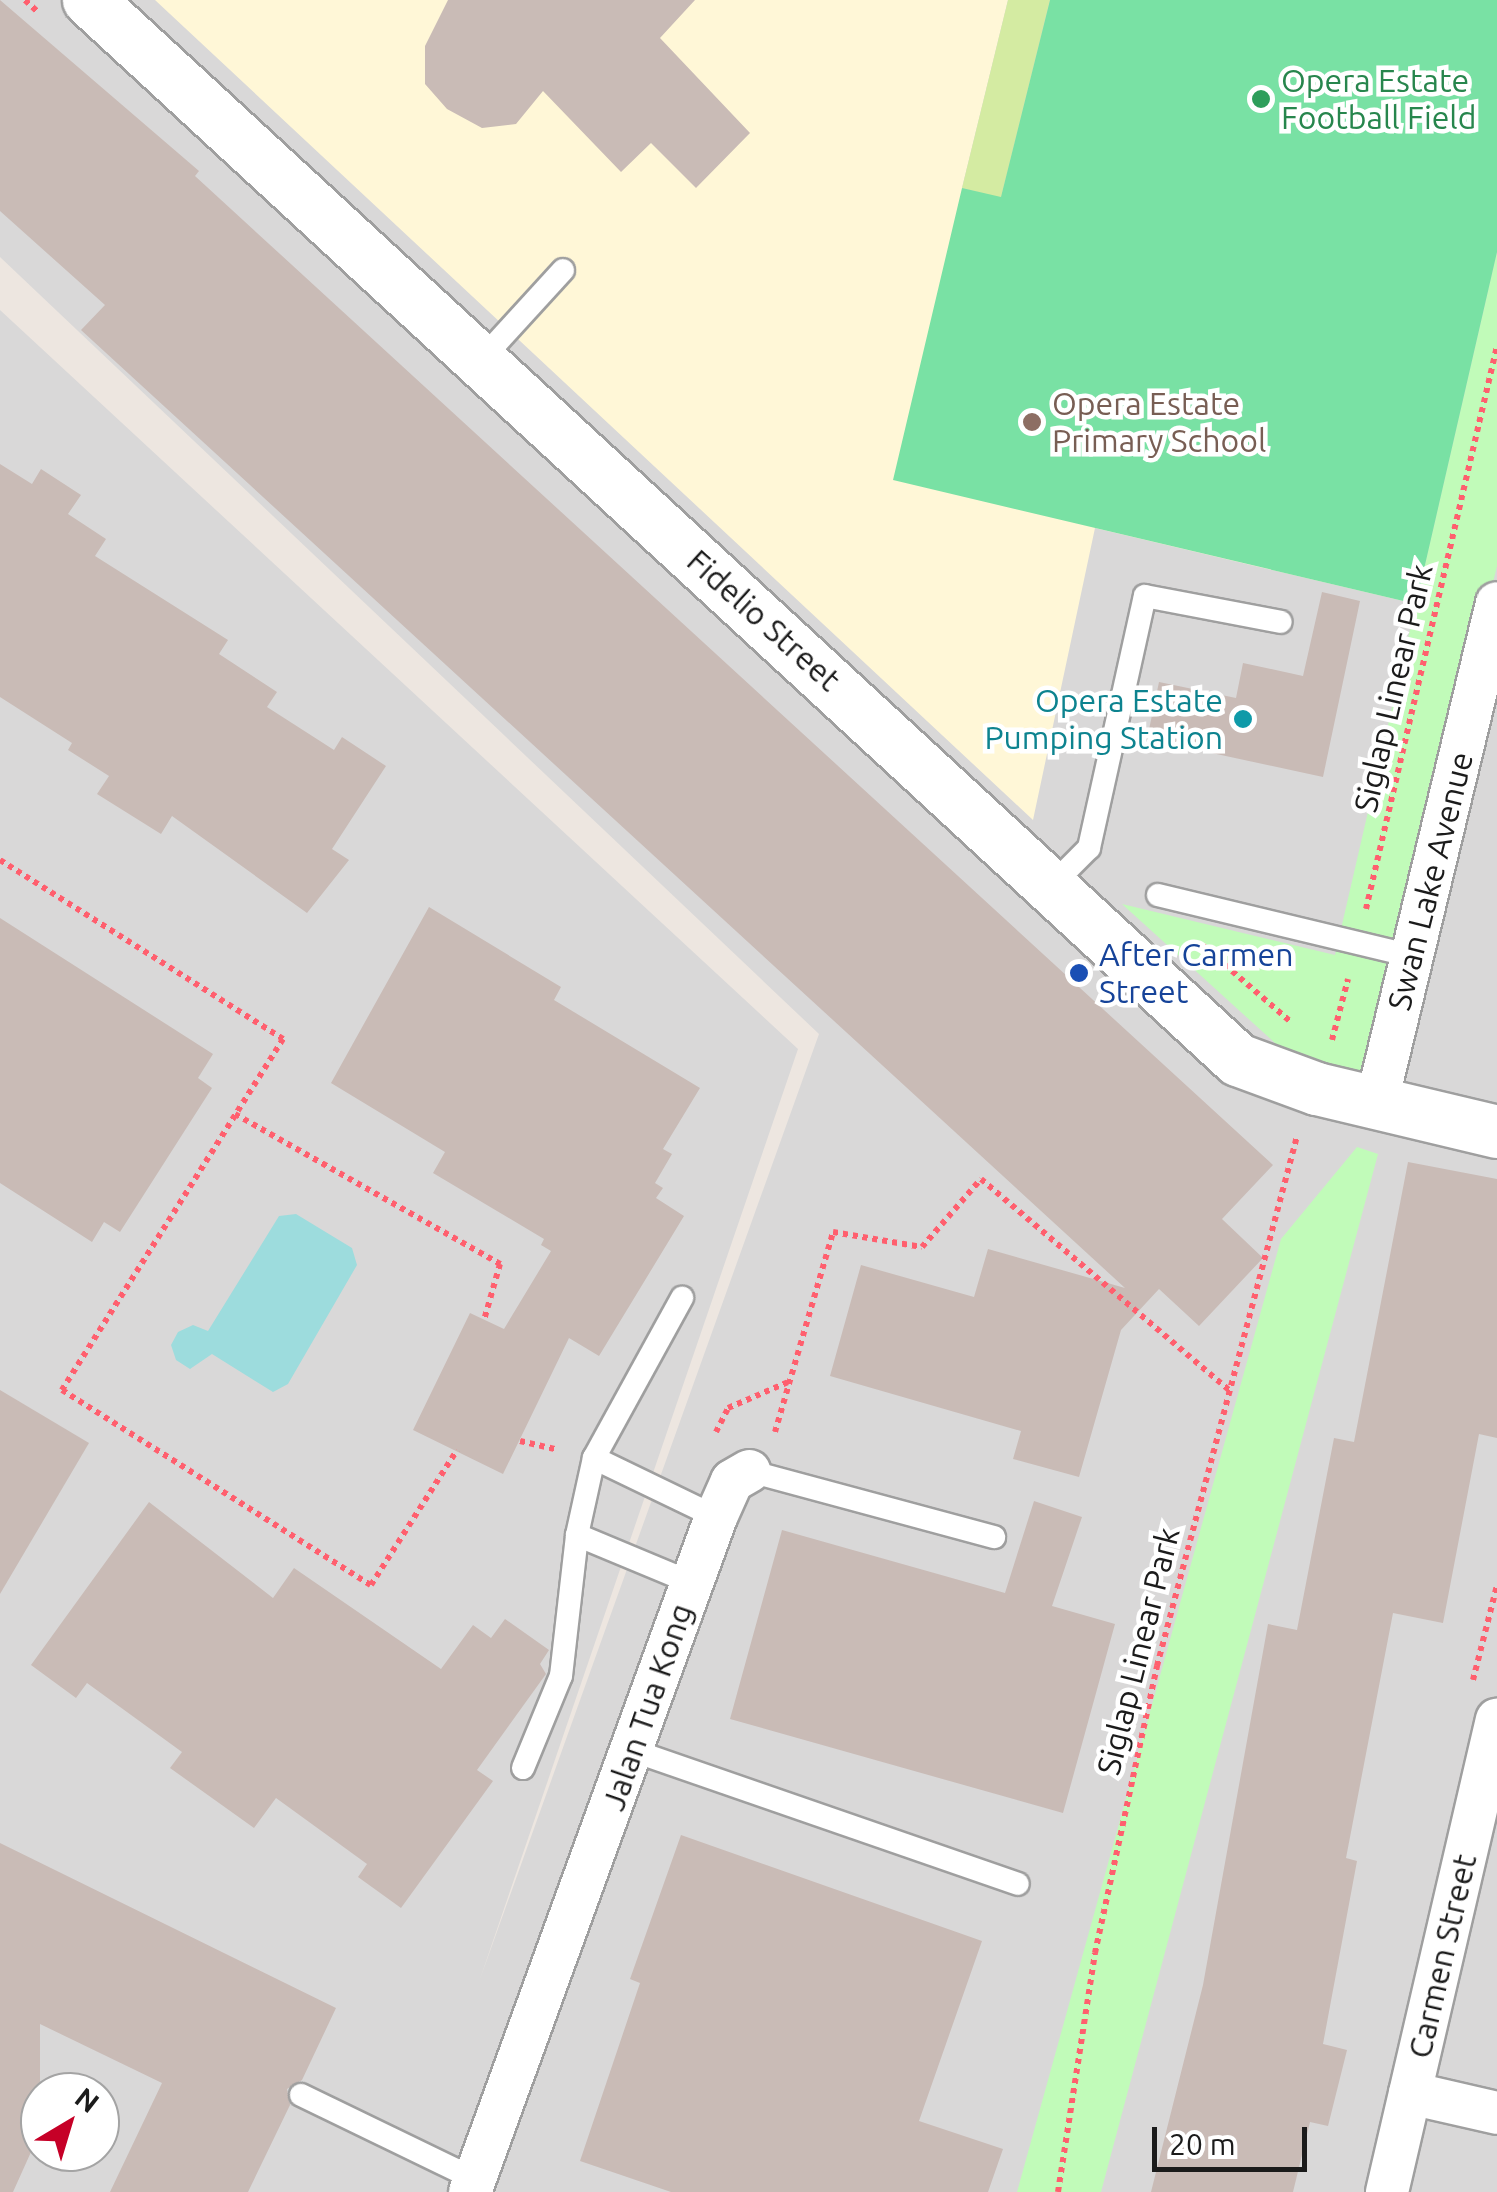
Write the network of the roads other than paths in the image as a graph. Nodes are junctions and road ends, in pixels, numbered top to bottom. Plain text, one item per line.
1 (90, 0) edge
2 (563, 270) dead end
3 (480, 360) junction
4 (1497, 603) edge
5 (1281, 622) dead end
6 (1050, 887) junction
7 (1158, 895) dead end
8 (1412, 956) junction
9 (1377, 1101) junction
10 (1497, 1132) edge
11 (682, 1298) dead end
12 (594, 1458) junction
13 (758, 1472) joint
14 (716, 1517) junction
15 (577, 1535) junction
16 (994, 1537) dead end
17 (690, 1582) junction
18 (1497, 1720) edge
19 (634, 1751) junction
20 (523, 1768) dead end
21 (1018, 1884) dead end
22 (1410, 2093) junction
23 (301, 2095) dead end
24 (1497, 2113) edge
25 (473, 2186) edge
26 (1387, 2192) edge

1 - 3 street, Fidelio Street
2 - 3 lane
3 - 6 street, Fidelio Street
4 - 8 street, Swan Lake Avenue
5 - 6 lane
6 - 9 street, Fidelio Street
7 - 8 lane
8 - 9 street, Swan Lake Avenue
9 - 10 street, Fidelio Street
11 - 12 lane
12 - 14 lane
12 - 15 lane
13 - 14 street, Jalan Tua Kong
13 - 16 lane
14 - 17 street, Jalan Tua Kong
15 - 17 lane
15 - 20 lane
17 - 19 street, Jalan Tua Kong
18 - 22 street, Carmen Street
19 - 21 lane
19 - 25 street, Jalan Tua Kong
22 - 24 street
22 - 26 street, Carmen Street
23 - 25 lane

